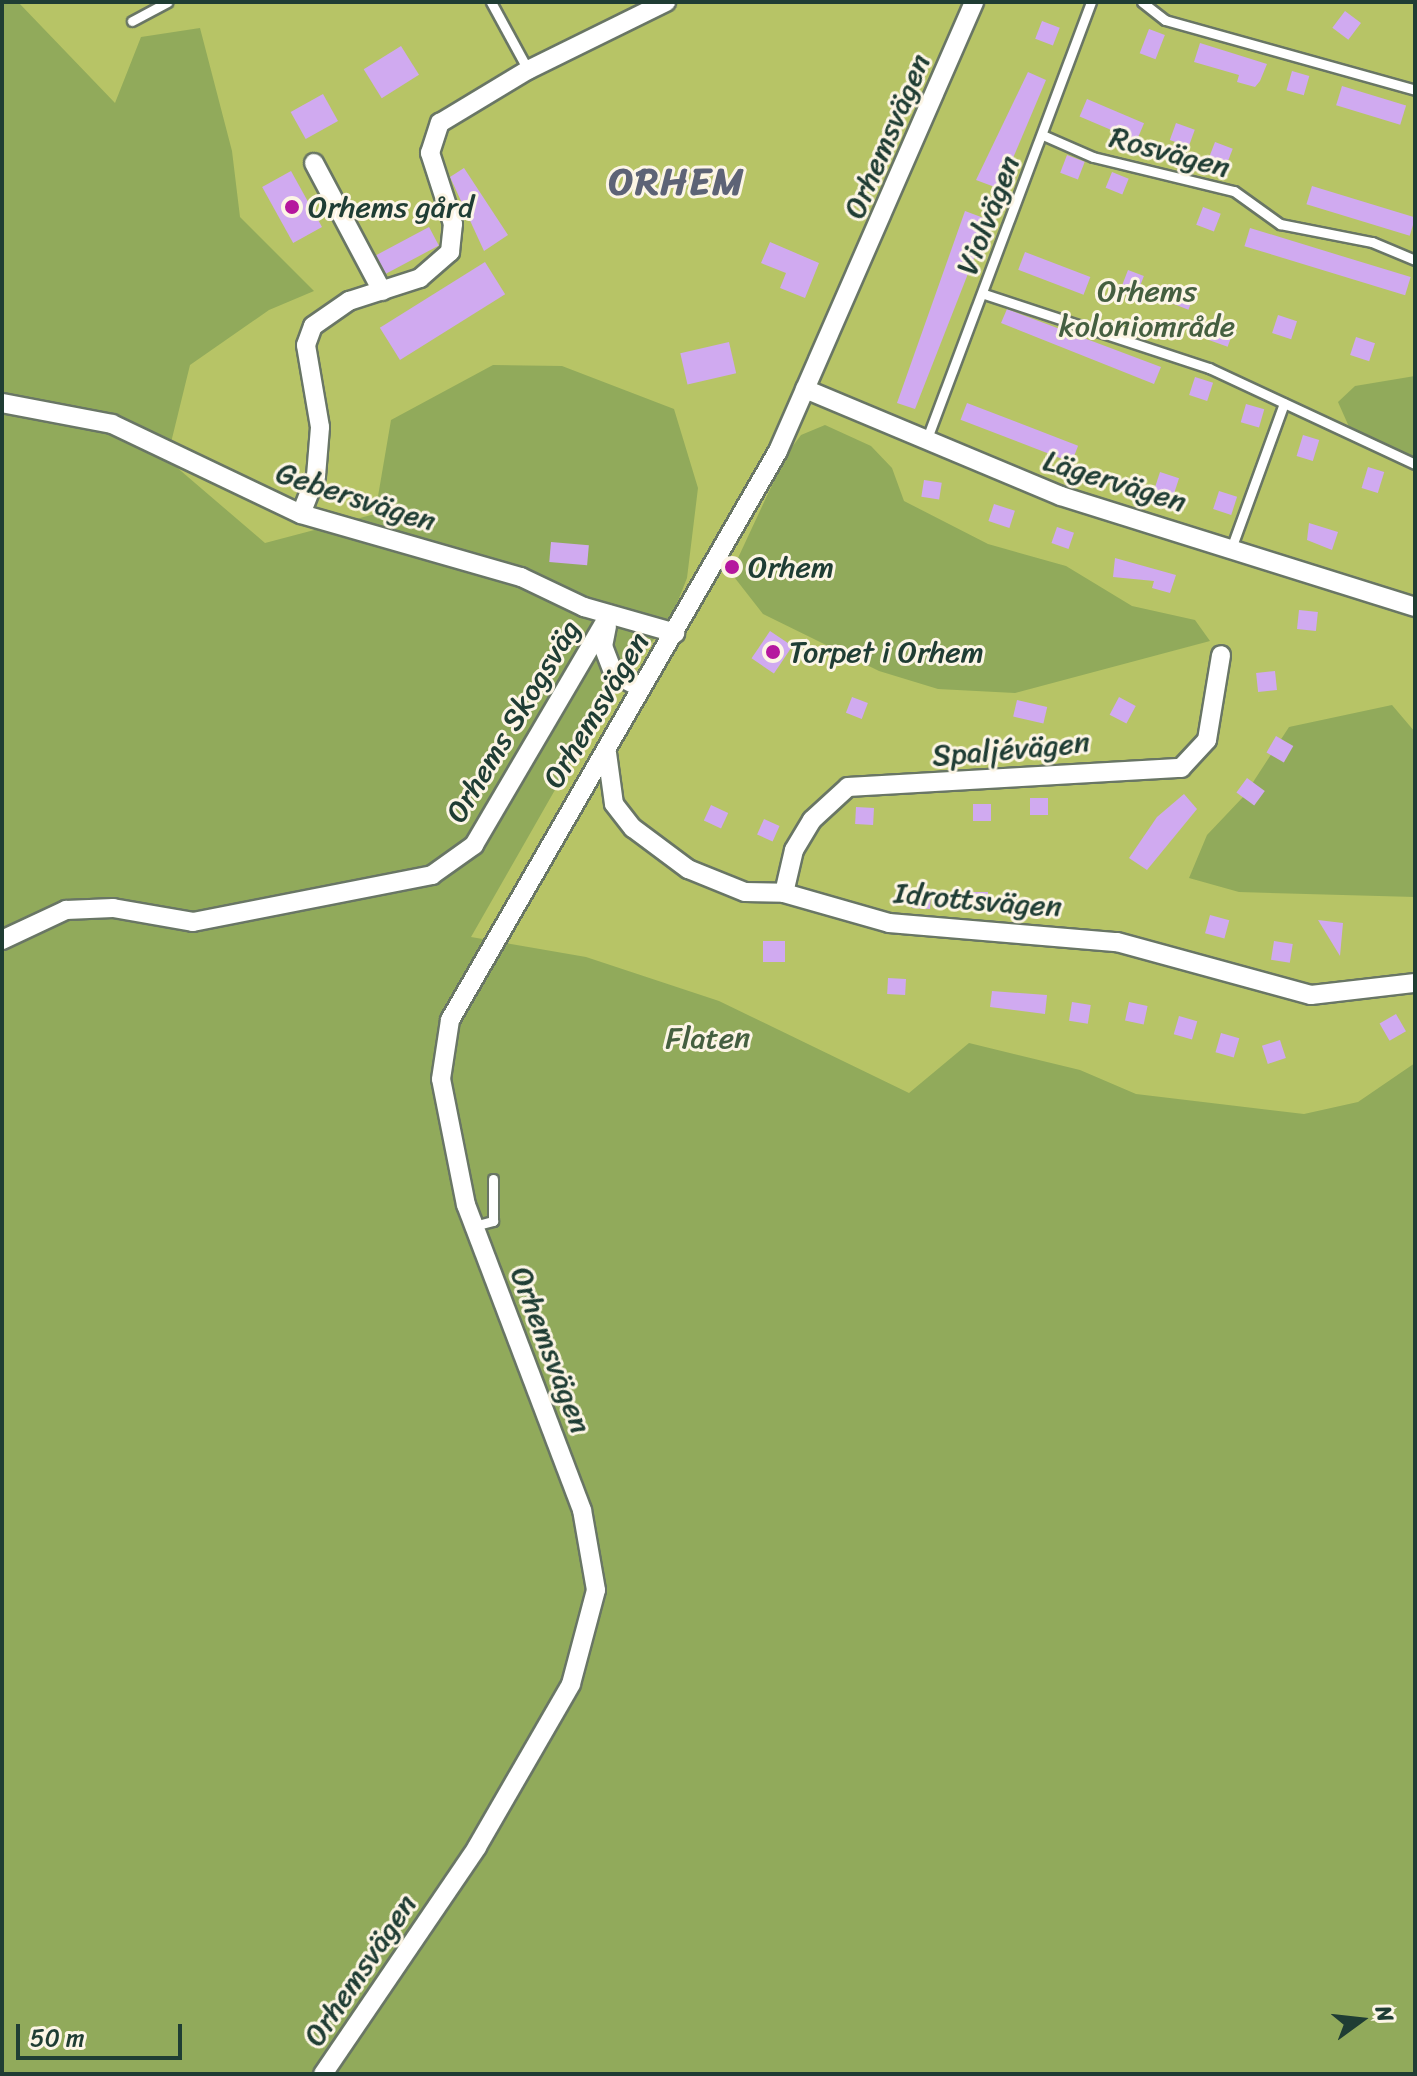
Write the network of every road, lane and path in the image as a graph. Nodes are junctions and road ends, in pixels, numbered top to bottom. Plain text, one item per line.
1 (167, 2) edge
2 (491, 2) edge
3 (666, 2) edge
4 (974, 2) edge
5 (1091, 2) edge
6 (1142, 2) edge
7 (132, 21) dead end
8 (528, 70) junction
9 (1415, 90) edge
10 (1045, 136) junction
11 (314, 163) dead end
12 (1415, 260) edge
13 (382, 291) junction
14 (984, 294) junction
15 (805, 389) junction
16 (2, 403) edge
17 (1284, 403) junction
18 (925, 444) junction
19 (1415, 464) edge
20 (301, 514) junction
21 (1232, 546) junction
22 (1415, 607) edge
23 (609, 615) junction
24 (675, 633) junction
25 (1221, 655) dead end
26 (641, 688) junction
27 (607, 753) junction
28 (784, 893) junction
29 (2, 940) edge
30 (1415, 983) edge
31 (493, 1179) dead end
32 (474, 1226) junction
33 (323, 2074) edge

1 - 7 lane
2 - 8 lane
3 - 8 street
4 - 15 street, Orhemsvägen
5 - 10 lane, Violvägen
6 - 9 lane
8 - 13 street
10 - 12 lane, Rosvägen
10 - 14 lane, Violvägen
11 - 13 street
13 - 20 street
14 - 17 lane
14 - 18 lane, Violvägen
15 - 18 street, Lägervägen
15 - 24 street, Orhemsvägen
16 - 20 street, Gebersvägen
17 - 19 lane
17 - 21 lane
18 - 21 street, Lägervägen
20 - 23 street, Gebersvägen
21 - 22 street, Lägervägen
23 - 24 street, Orhemsvägen
23 - 26 street
23 - 29 street, Orhems Skogsväg
24 - 26 street, Orhemsvägen
25 - 28 street, Spaljévägen
26 - 27 street, Orhemsvägen
27 - 28 street, Idrottsvägen
27 - 32 street, Orhemsvägen
28 - 30 street, Idrottsvägen
31 - 32 lane
32 - 33 street, Orhemsvägen

